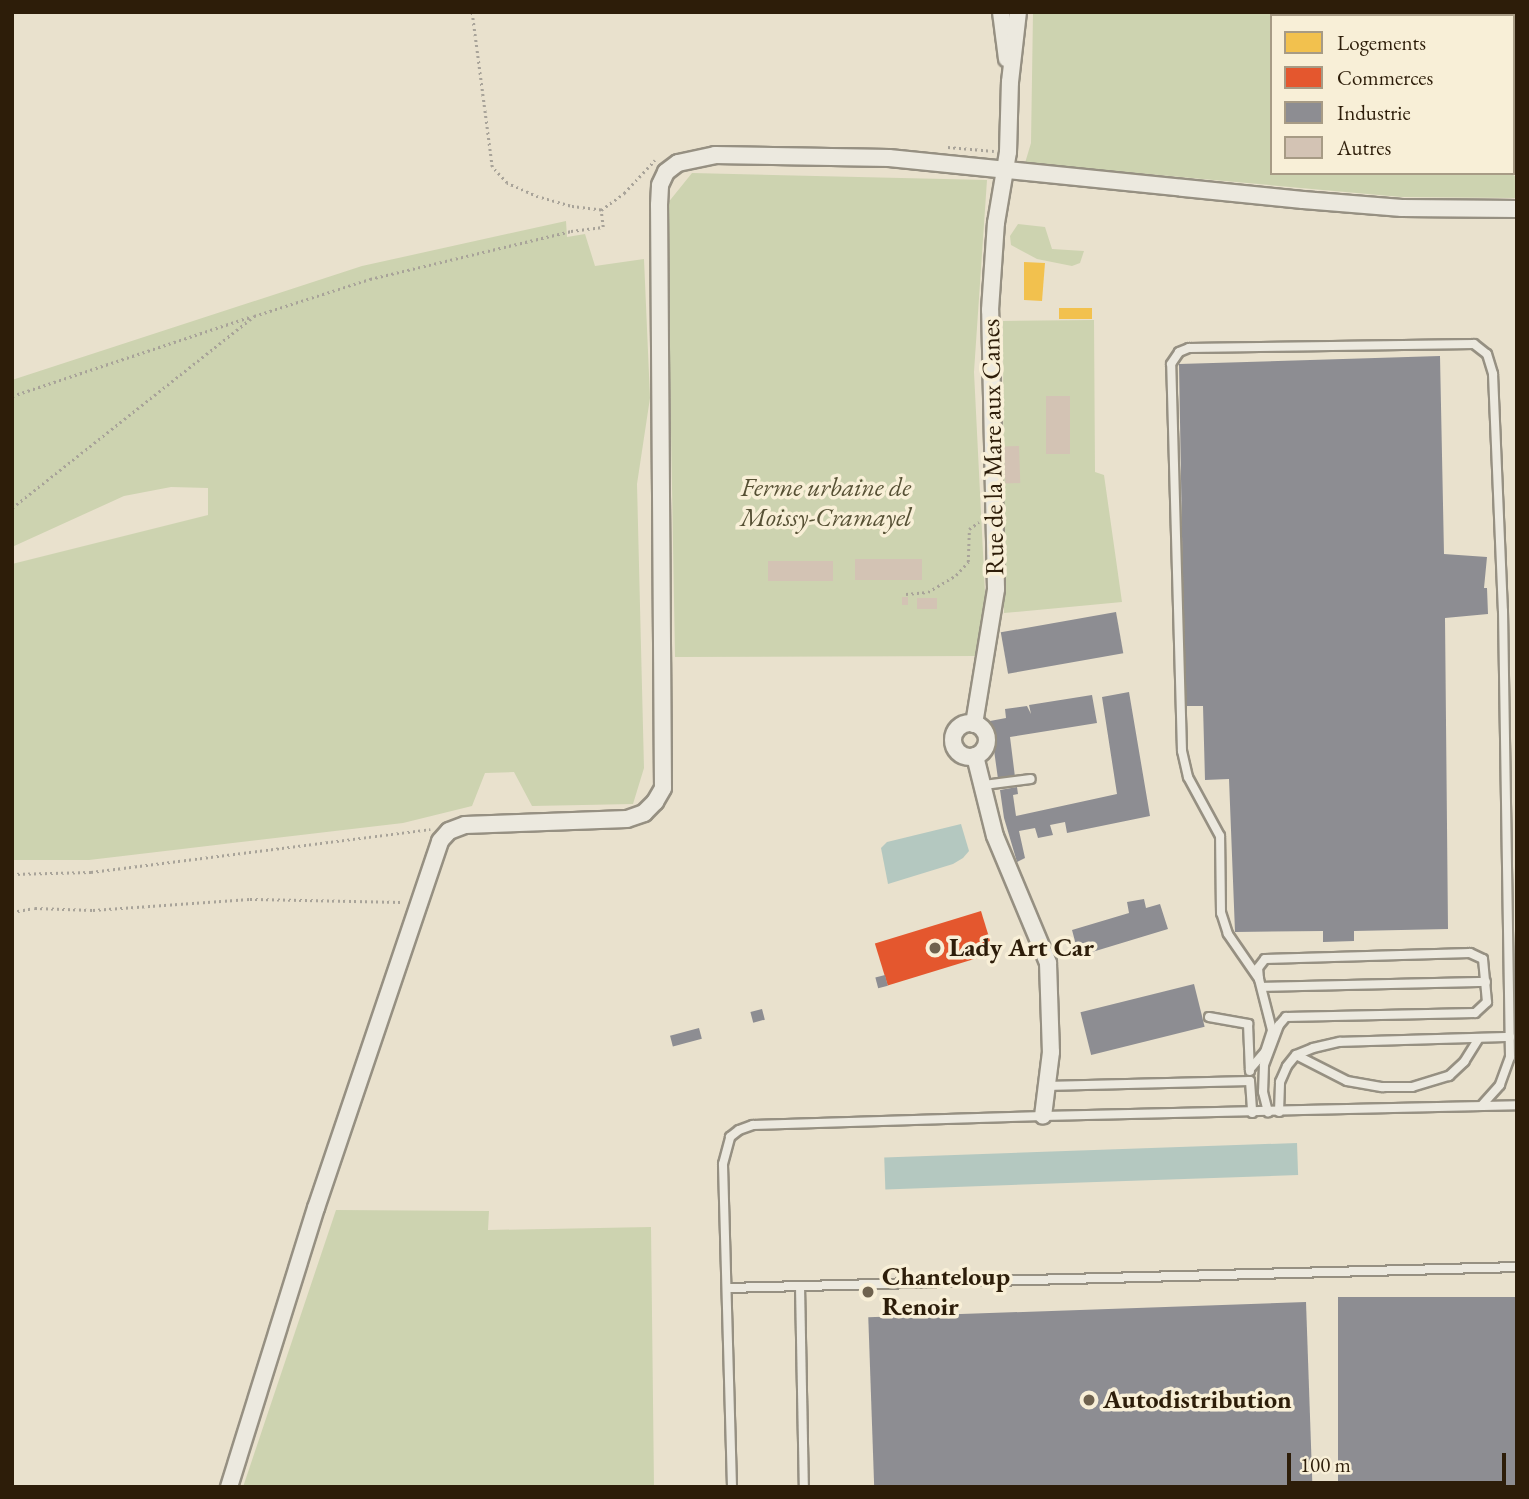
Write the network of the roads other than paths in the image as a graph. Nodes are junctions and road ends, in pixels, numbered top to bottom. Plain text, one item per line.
1 (1001, 12) edge
2 (1018, 12) edge
3 (1010, 82) junction
4 (1004, 170) junction
5 (1517, 209) edge
6 (974, 724) junction
7 (975, 756) junction
8 (1031, 779) dead end
9 (984, 785) junction
10 (1486, 982) junction
11 (1260, 983) junction
12 (1209, 1017) dead end
13 (1510, 1037) junction
14 (1479, 1038) junction
15 (1296, 1055) junction
16 (1250, 1069) junction
17 (1250, 1081) junction
18 (1045, 1086) junction
19 (1517, 1105) edge
20 (1481, 1106) junction
21 (1252, 1112) junction
22 (1268, 1112) junction
23 (1279, 1112) junction
24 (1043, 1116) junction
25 (1517, 1268) edge
26 (800, 1286) junction
27 (728, 1289) junction
28 (229, 1487) edge
29 (732, 1487) edge
30 (804, 1487) edge

1 - 3 street
2 - 3 street
3 - 4 street, Rue de la Mare aux Canes
4 - 5 street
4 - 6 street, Rue de la Mare aux Canes
4 - 28 street
6 - 7 street
6 - 7 street
7 - 9 street
8 - 9 lane
9 - 18 street
10 - 11 lane
10 - 11 lane
10 - 22 lane
11 - 13 lane
11 - 16 lane
12 - 16 lane
13 - 14 lane
13 - 20 lane
14 - 15 lane
14 - 15 lane
15 - 23 lane
16 - 17 lane
17 - 18 lane
17 - 21 lane
18 - 24 street
19 - 20 lane
20 - 23 lane
21 - 22 lane
21 - 24 lane
22 - 23 lane
24 - 27 lane
25 - 26 lane
26 - 27 lane
26 - 30 lane
27 - 29 lane

